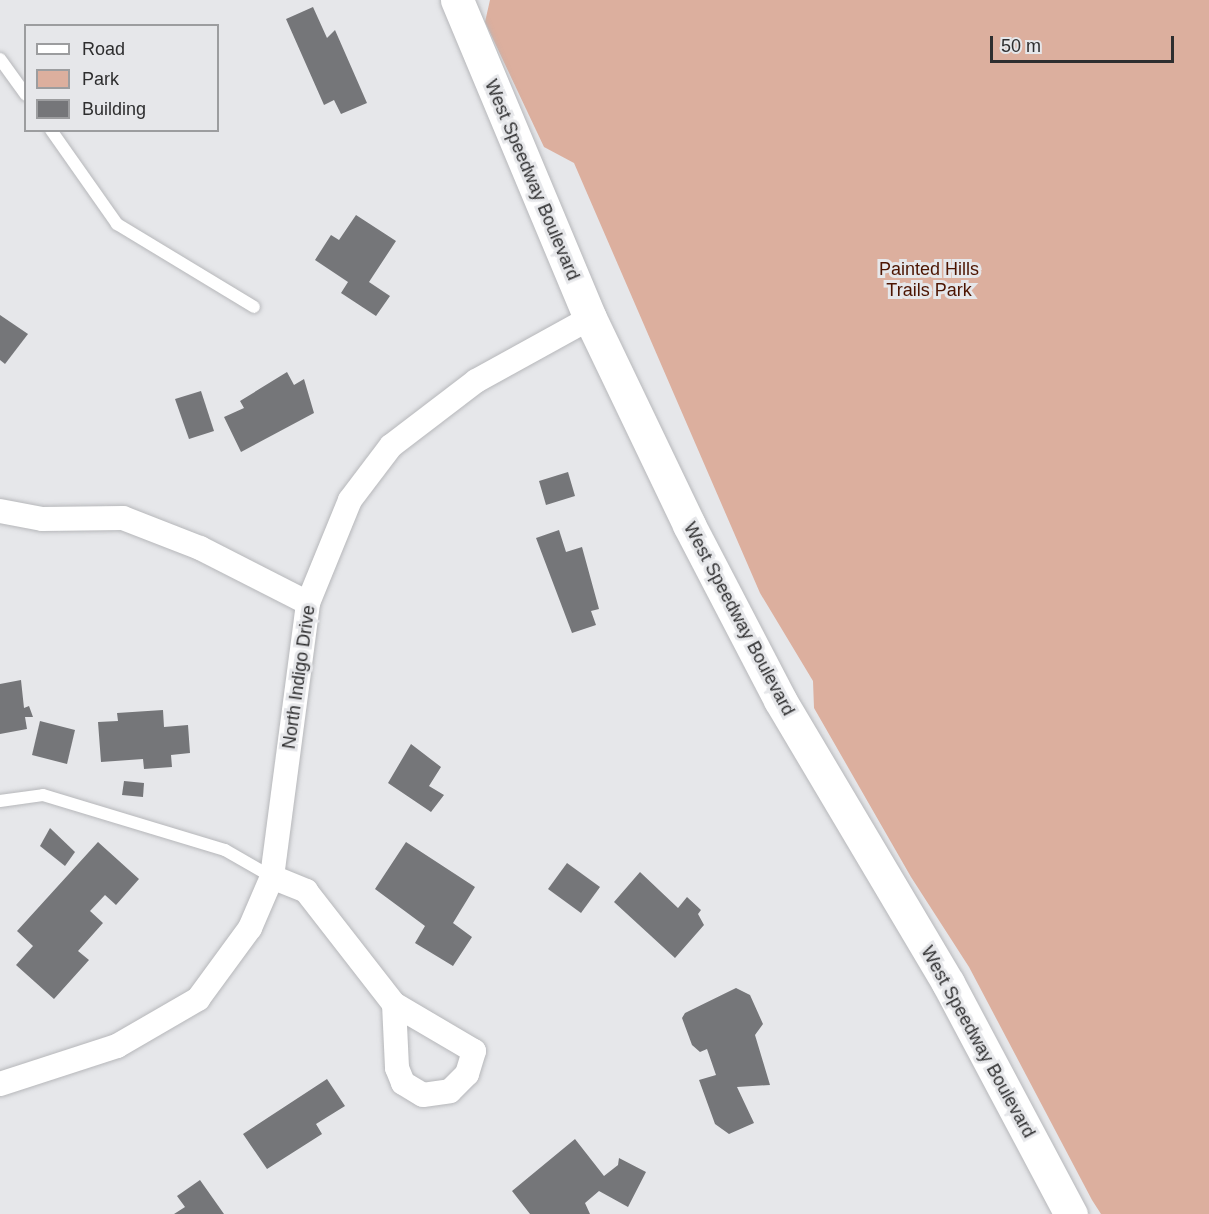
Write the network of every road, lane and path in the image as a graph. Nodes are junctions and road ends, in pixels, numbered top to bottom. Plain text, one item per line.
1 (457, 0) edge
2 (0, 59) edge
3 (24, 92) edge
4 (52, 132) edge
5 (254, 307) dead end
6 (590, 318) junction
7 (0, 511) edge
8 (308, 603) junction
9 (0, 801) edge
10 (272, 877) junction
11 (394, 1004) dead end
12 (0, 1084) edge
13 (1071, 1214) edge

1 - 6 main road, West Speedway Boulevard
2 - 3 lane
4 - 5 lane
6 - 8 street, North Indigo Drive
6 - 13 main road, West Speedway Boulevard
7 - 8 street
8 - 10 street, North Indigo Drive
9 - 10 lane
10 - 11 street
10 - 12 street, North Indigo Drive

